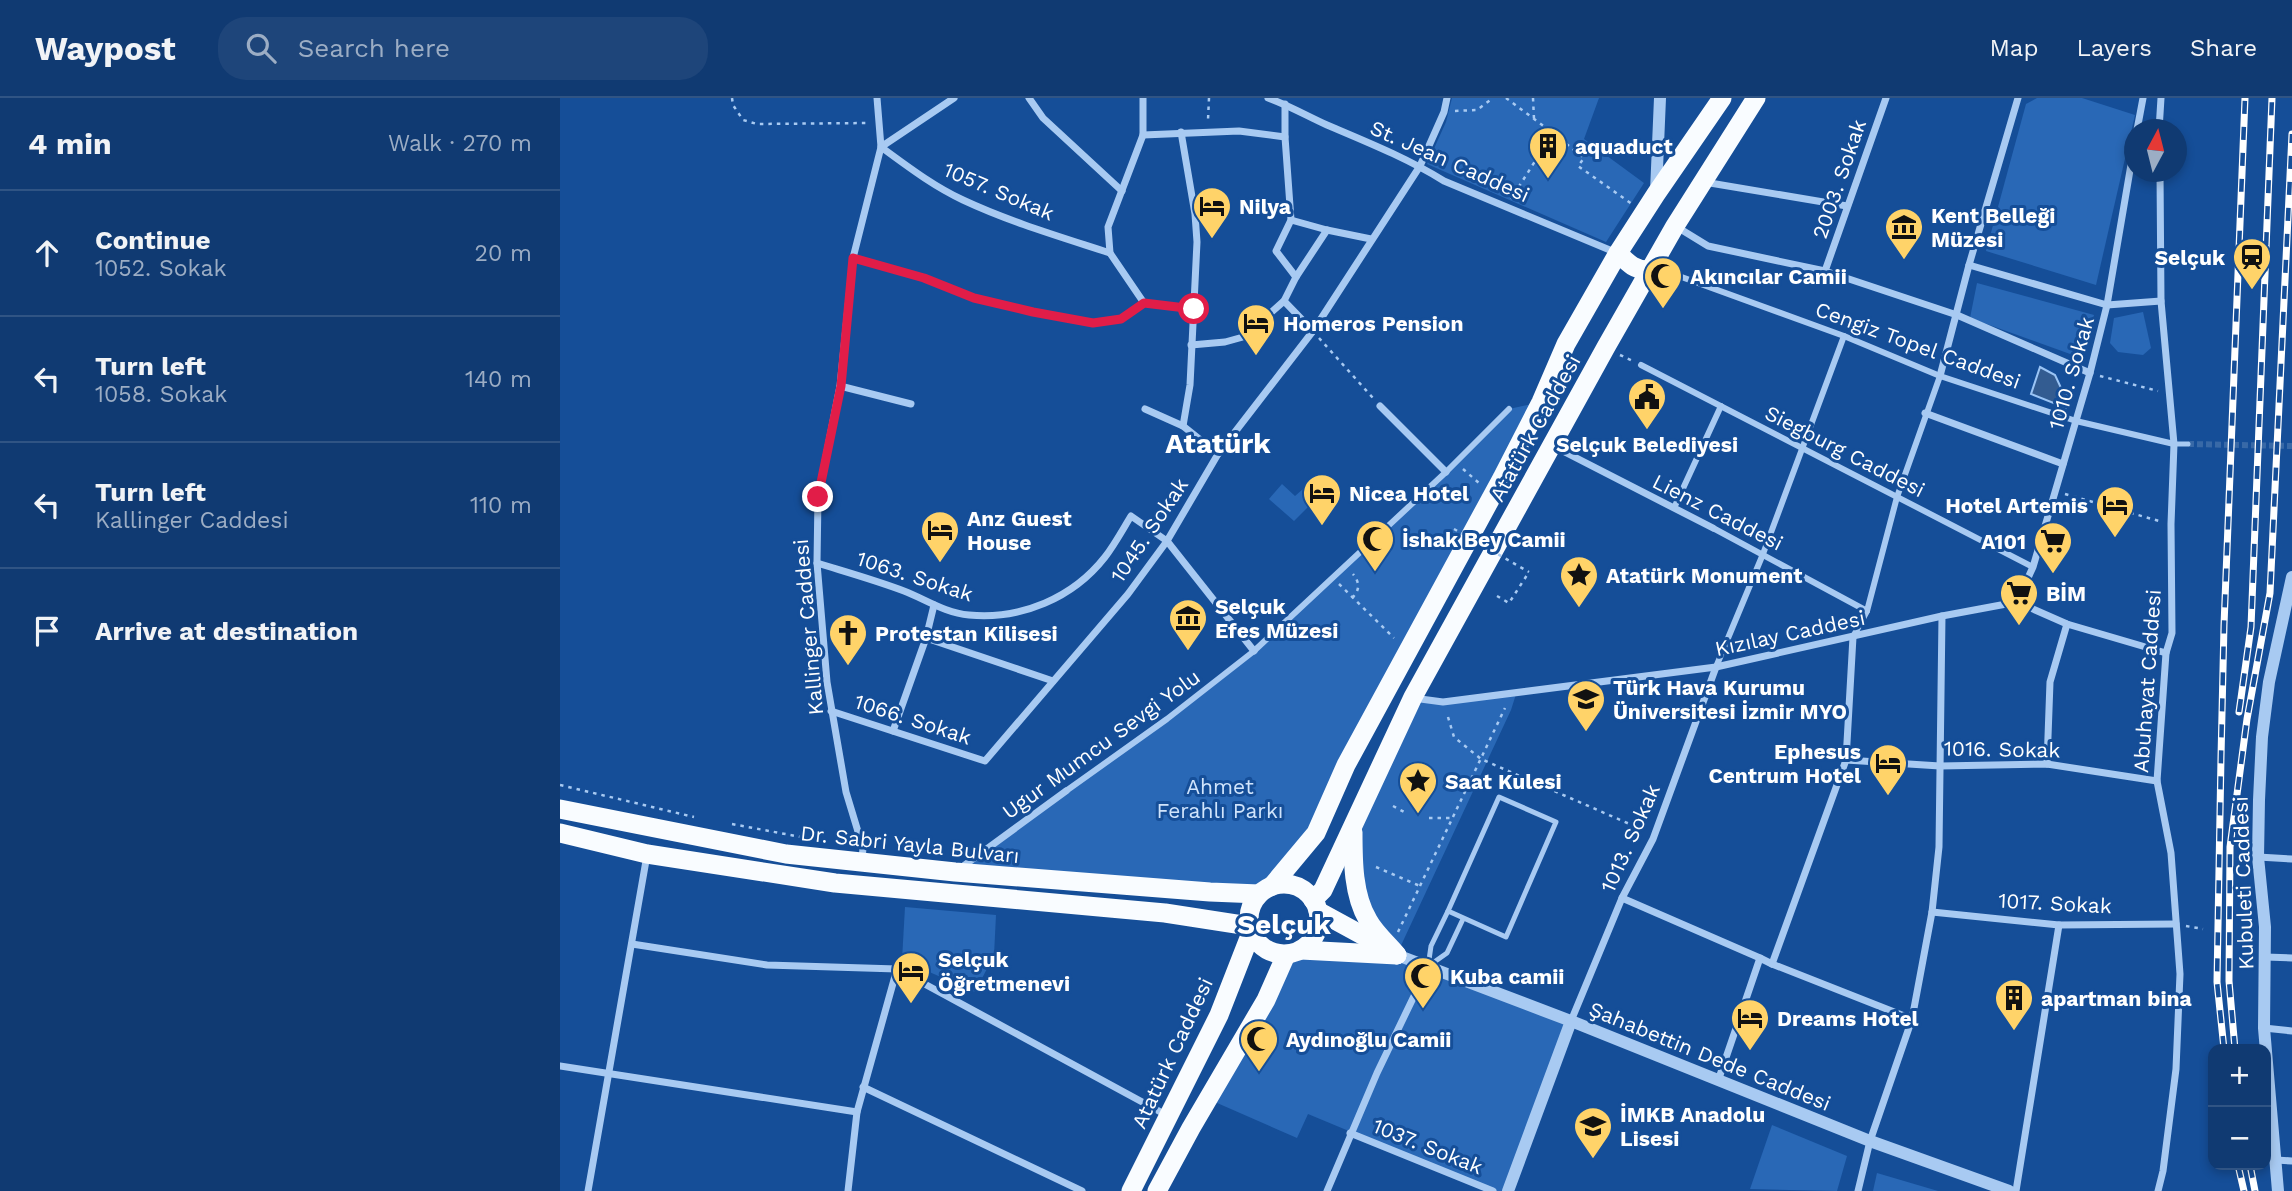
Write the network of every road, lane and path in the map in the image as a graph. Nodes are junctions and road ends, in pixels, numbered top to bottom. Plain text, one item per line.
1 (732, 98) edge
2 (870, 98) edge
3 (877, 98) edge
4 (954, 98) edge
5 (1029, 98) edge
6 (1143, 98) edge
7 (1209, 98) edge
8 (1268, 98) edge
9 (1447, 98) edge
10 (1493, 98) edge
11 (1506, 98) edge
12 (1533, 98) edge
13 (1660, 98) edge
14 (1722, 98) edge
15 (1756, 98) edge
16 (1886, 98) edge
17 (2018, 98) edge
18 (2142, 98) edge
19 (2160, 101) edge
20 (1285, 103) junction
21 (876, 107) junction
22 (1444, 112) junction
23 (1534, 119) junction
24 (2139, 119) edge
25 (2160, 119) edge
26 (1219, 120) dead end
27 (878, 123) junction
28 (1181, 132) junction
29 (1553, 133) junction
30 (1143, 135) junction
31 (1285, 137) junction
32 (881, 147) junction
33 (1420, 166) junction
34 (1703, 182) junction
35 (2128, 182) edge
36 (2160, 182) edge
37 (1122, 191) junction
38 (1656, 194) junction
39 (1506, 206) junction
40 (1847, 206) junction
41 (1645, 212) junction
42 (1291, 220) junction
43 (1675, 226) junction
44 (1327, 230) junction
45 (1371, 239) junction
46 (1110, 253) junction
47 (1618, 253) junction
48 (853, 258) junction
49 (1969, 265) junction
50 (1652, 267) junction
51 (1825, 271) junction
52 (1296, 276) junction
53 (1283, 301) junction
54 (2161, 301) junction
55 (1144, 303) junction
56 (2108, 305) junction
57 (1194, 309) junction
58 (1957, 315) junction
59 (1313, 331) junction
60 (1844, 336) junction
61 (1191, 345) junction
62 (1641, 365) dead end
63 (2090, 373) junction
64 (1940, 376) junction
65 (841, 386) junction
66 (2171, 394) junction
67 (911, 404) dead end
68 (1380, 406) joint
69 (1721, 406) junction
70 (1509, 409) dead end
71 (1145, 410) dead end
72 (1925, 413) junction
73 (2076, 421) junction
74 (1183, 426) junction
75 (2175, 444) junction
76 (2188, 444) tunnel mouth
77 (1552, 446) junction
78 (1803, 448) junction
79 (1218, 454) junction
80 (1455, 463) junction
81 (2063, 464) junction
82 (1446, 472) junction
83 (1487, 490) dead end
84 (2055, 492) junction
85 (1897, 498) junction
86 (1674, 508) junction
87 (2171, 524) junction
88 (1713, 528) joint
89 (1454, 529) dead end
90 (1167, 541) junction
91 (1763, 554) junction
92 (817, 563) junction
93 (1345, 567) junction
94 (2033, 567) junction
95 (1332, 578) junction
96 (2291, 585) edge
97 (1497, 596) dead end
98 (1352, 598) junction
99 (2017, 602) junction
100 (934, 605) junction
101 (1867, 611) junction
102 (1942, 616) junction
103 (2067, 624) junction
104 (1853, 637) junction
105 (926, 638) junction
106 (1402, 645) dead end
107 (1254, 651) junction
108 (2166, 653) junction
109 (1716, 667) junction
110 (1053, 681) junction
111 (1413, 698) junction
112 (1505, 708) dead end
113 (831, 711) junction
114 (1448, 718) dead end
115 (893, 731) junction
116 (1481, 759) junction
117 (1846, 760) junction
118 (985, 761) joint
119 (2047, 764) junction
120 (1940, 766) junction
121 (2157, 781) junction
122 (560, 785) edge
123 (1066, 791) joint
124 (1394, 806) dead end
125 (560, 809) edge
126 (1406, 813) dead end
127 (1429, 818) dead end
128 (1452, 818) junction
129 (705, 819) dead end
130 (732, 824) dead end
131 (1353, 825) junction
132 (1641, 829) dead end
133 (560, 833) edge
134 (810, 839) dead end
135 (647, 855) junction
136 (2258, 857) junction
137 (2292, 859) edge
138 (862, 863) junction
139 (1376, 867) dead end
140 (955, 872) junction
141 (1420, 886) junction
142 (1265, 890) junction
143 (1622, 898) junction
144 (1316, 906) junction
145 (1448, 911) junction
146 (1932, 912) junction
147 (1463, 919) junction
148 (2176, 924) junction
149 (2059, 925) junction
150 (2203, 929) dead end
151 (1250, 930) junction
152 (1398, 932) dead end
153 (632, 944) junction
154 (1294, 953) junction
155 (1397, 955) junction
156 (2265, 957) junction
157 (1760, 958) junction
158 (2292, 958) edge
159 (1772, 964) junction
160 (1428, 967) junction
161 (898, 969) junction
162 (1912, 1019) junction
163 (1571, 1021) junction
164 (2264, 1028) junction
165 (2292, 1031) edge
166 (560, 1066) edge
167 (608, 1075) junction
168 (1718, 1082) junction
169 (863, 1087) junction
170 (857, 1112) junction
171 (1169, 1116) junction
172 (1350, 1133) junction
173 (1870, 1141) junction
174 (2276, 1160) junction
175 (2292, 1161) edge
176 (587, 1191) edge
177 (848, 1191) edge
178 (1082, 1191) edge
179 (1131, 1191) edge
180 (1157, 1191) edge
181 (1326, 1191) edge
182 (1493, 1191) edge
183 (1508, 1191) edge
184 (1858, 1191) edge
185 (2009, 1191) edge
186 (2016, 1191) edge
187 (2158, 1191) edge
188 (2278, 1191) edge

1 - 27 path
2 - 21 street
3 - 21 street, Kallinger Caddesi
4 - 32 street
5 - 37 street
6 - 30 street
7 - 26 path
8 - 20 street, St. Jean Caddesi
9 - 22 street, 1045. Sokak
10 - 22 path
11 - 23 path
12 - 23 path
13 - 38 street
14 - 38 highway, Atatürk Caddesi
15 - 34 highway, Atatürk Caddesi
16 - 40 street, 2003. Sokak
17 - 49 street
18 - 19 street
18 - 24 street
19 - 25 street
20 - 31 street
20 - 33 street, St. Jean Caddesi
21 - 27 street, Kallinger Caddesi
22 - 33 street, 1045. Sokak
23 - 29 path
27 - 32 street, Kallinger Caddesi
28 - 30 street
28 - 31 street
28 - 57 street
29 - 39 path
29 - 41 path
30 - 37 street
31 - 42 street
32 - 46 street, 1057. Sokak
32 - 48 street, Kallinger Caddesi
33 - 39 street, St. Jean Caddesi
33 - 45 street, 1045. Sokak
34 - 40 street
34 - 43 highway, Atatürk Caddesi
35 - 56 street, 1010. Sokak
36 - 54 street, Abuhayat Caddesi
37 - 46 street
38 - 41 highway, Atatürk Caddesi
39 - 47 street, St. Jean Caddesi
40 - 51 street, 2003. Sokak
41 - 43 highway
41 - 47 highway, Atatürk Caddesi
42 - 44 street
42 - 52 street
43 - 50 highway, Atatürk Caddesi
43 - 51 street
44 - 45 street
44 - 52 street
45 - 59 street, 1045. Sokak
46 - 55 street
47 - 50 highway
47 - 142 highway, Atatürk Caddesi
48 - 55 street
48 - 65 street, Kallinger Caddesi
49 - 56 street
49 - 58 street
50 - 60 street, Cengiz Topel Caddesi
50 - 77 highway, Atatürk Caddesi
51 - 58 street
52 - 53 street
53 - 59 street
53 - 61 street
54 - 56 street
54 - 66 street, Abuhayat Caddesi
55 - 57 street
56 - 63 street, 1010. Sokak
57 - 61 street
58 - 63 street
58 - 64 street
59 - 68 path
59 - 79 street, 1045. Sokak
60 - 64 street, Cengiz Topel Caddesi
60 - 78 street
61 - 74 street
62 - 69 street, Siegburg Caddesi
63 - 66 path
63 - 73 street, 1010. Sokak
64 - 72 street
64 - 73 street, Cengiz Topel Caddesi
65 - 67 street
65 - 92 street, Kallinger Caddesi
66 - 75 street, Abuhayat Caddesi
68 - 82 street
69 - 78 street, Siegburg Caddesi
69 - 86 street
70 - 80 street, Ugur Mumcu Sevgi Yolu
71 - 74 street
72 - 81 street
72 - 85 street
73 - 75 street, Cengiz Topel Caddesi
73 - 81 street, 1010. Sokak
74 - 79 street
75 - 76 lane
75 - 87 street, Abuhayat Caddesi
77 - 86 street, Lienz Caddesi
77 - 111 highway, Atatürk Caddesi
78 - 85 street, Siegburg Caddesi
78 - 91 street
79 - 90 street, 1045. Sokak
80 - 82 street, Ugur Mumcu Sevgi Yolu
80 - 83 path
81 - 84 street, 1010. Sokak
82 - 93 street, Ugur Mumcu Sevgi Yolu
84 - 87 path
84 - 94 street, 1010. Sokak
85 - 94 street, Siegburg Caddesi
85 - 101 street
86 - 88 street, Lienz Caddesi
87 - 108 street, Abuhayat Caddesi
88 - 91 street, Lienz Caddesi
89 - 97 path, bridge
90 - 100 street, 1063. Sokak
90 - 107 street
90 - 110 street, 1045. Sokak
91 - 101 street, Lienz Caddesi
91 - 109 street
92 - 100 street, 1063. Sokak
92 - 113 street, Kallinger Caddesi
93 - 95 street, Ugur Mumcu Sevgi Yolu
93 - 98 path
94 - 99 street, 1010. Sokak
95 - 98 path
95 - 107 street, Ugur Mumcu Sevgi Yolu
96 - 136 street, Kubuleti Caddesi
98 - 106 path
99 - 102 street, Kızılay Caddesi
99 - 103 street
100 - 105 street
101 - 104 street
102 - 104 street, Kızılay Caddesi
102 - 120 street
103 - 108 street
103 - 119 street
104 - 109 street, Kızılay Caddesi
104 - 117 street
105 - 110 street
105 - 115 street
107 - 123 street, Ugur Mumcu Sevgi Yolu
108 - 121 street, Abuhayat Caddesi
109 - 111 street, Kızılay Caddesi
109 - 143 street, 1013. Sokak
110 - 118 street, 1045. Sokak
111 - 131 highway, Atatürk Caddesi
112 - 116 path
113 - 115 street, 1066. Sokak
113 - 138 street, Kallinger Caddesi
114 - 116 path
115 - 118 street, 1066. Sokak
116 - 128 path
116 - 132 path
117 - 120 street, 1016. Sokak
117 - 159 street
119 - 120 street, 1016. Sokak
119 - 121 street, 1016. Sokak
120 - 146 street
121 - 148 street, Abuhayat Caddesi
122 - 129 path
123 - 140 street, Ugur Mumcu Sevgi Yolu
124 - 126 path
125 - 138 highway, Dr. Sabri Yayla Bulvarı
127 - 128 path
128 - 141 path
130 - 134 path
131 - 144 highway, Atatürk Caddesi
131 - 155 highway
133 - 135 highway, Dr. Sabri Yayla Bulvarı
135 - 151 highway, Dr. Sabri Yayla Bulvarı
135 - 153 street
136 - 137 street
136 - 156 street, Kubuleti Caddesi
138 - 140 highway, Dr. Sabri Yayla Bulvarı
139 - 141 path
140 - 142 highway, Dr. Sabri Yayla Bulvarı
141 - 152 path
142 - 144 highway
142 - 151 highway
143 - 157 street
143 - 163 street, 1013. Sokak
144 - 154 highway
144 - 155 highway
145 - 147 lane
145 - 147 lane
145 - 160 lane
146 - 149 street, 1017. Sokak
146 - 162 street
147 - 160 lane
148 - 149 street, 1017. Sokak
148 - 150 path
148 - 187 street, Abuhayat Caddesi
149 - 186 street
151 - 154 highway
151 - 171 highway, Atatürk Caddesi
153 - 161 street
153 - 167 street
154 - 155 highway
154 - 180 highway
155 - 160 street, Şahabettin Dede Caddesi
156 - 158 street
156 - 164 street, Kubuleti Caddesi
157 - 159 street
157 - 168 street
159 - 162 street
160 - 163 street, Şahabettin Dede Caddesi
160 - 172 street
161 - 169 street
161 - 171 street
162 - 173 street
163 - 168 street, Şahabettin Dede Caddesi
163 - 183 street
164 - 165 street
164 - 174 street, Kubuleti Caddesi
166 - 167 street
167 - 170 street
167 - 176 street
168 - 173 street, Şahabettin Dede Caddesi
169 - 170 street
169 - 178 street
170 - 177 street
171 - 179 highway, Atatürk Caddesi
172 - 181 street
172 - 182 street, 1037. Sokak
173 - 184 street
173 - 185 street, Şahabettin Dede Caddesi
174 - 175 street
174 - 188 street, Kubuleti Caddesi

